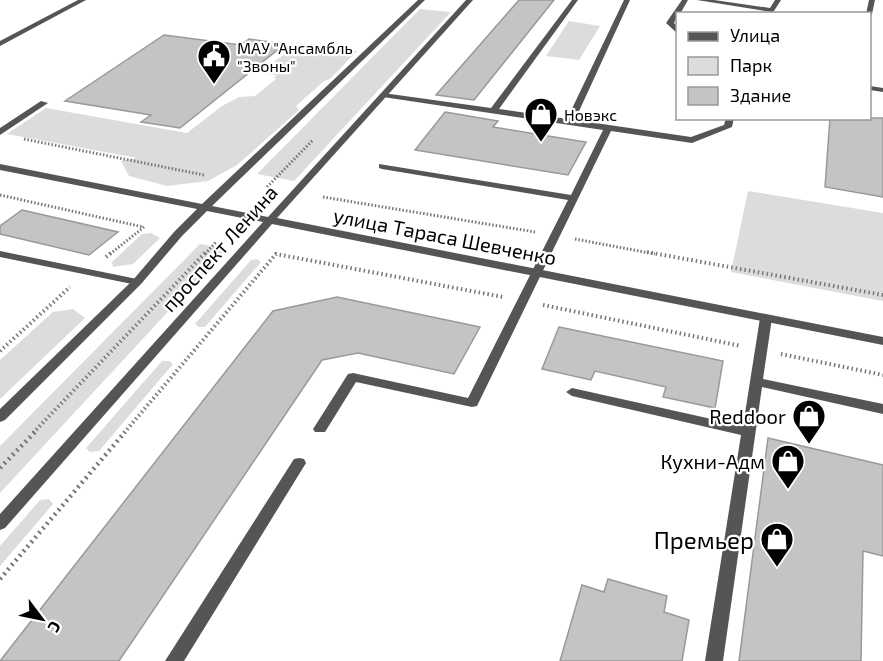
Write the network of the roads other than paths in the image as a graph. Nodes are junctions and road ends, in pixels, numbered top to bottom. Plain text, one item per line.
1 (83, 0) edge
2 (422, 0) edge
3 (470, 0) edge
4 (575, 0) edge
5 (627, 0) edge
6 (700, 0) edge
7 (778, 0) edge
8 (0, 44) edge
9 (383, 95) junction
10 (44, 103) dead end
11 (493, 111) junction
12 (730, 120) edge
13 (570, 122) junction
14 (608, 128) junction
15 (0, 132) edge
16 (382, 166) dead end
17 (0, 167) edge
18 (573, 198) junction
19 (204, 208) junction
20 (269, 221) junction
21 (0, 254) edge
22 (537, 272) junction
23 (137, 282) junction
24 (766, 318) junction
25 (883, 341) edge
26 (757, 382) junction
27 (572, 392) dead end
28 (883, 409) edge
29 (0, 417) edge
30 (320, 429) dead end
31 (748, 432) junction
32 (299, 463) dead end
33 (0, 524) edge
34 (174, 661) edge
35 (714, 661) edge

1 - 8 street
2 - 19 street, проспект Ленина
3 - 9 street, проспект Ленина
4 - 11 street
5 - 13 street
6 - 7 street
9 - 11 street
9 - 20 street, проспект Ленина
10 - 15 street
11 - 13 street
12 - 14 street
13 - 14 street
14 - 18 street
16 - 18 street
17 - 19 street, улица Тараса Шевченко
18 - 22 street
19 - 20 street, улица Тараса Шевченко
19 - 23 street, проспект Ленина
20 - 22 street, улица Тараса Шевченко
20 - 33 street, проспект Ленина
21 - 23 street
22 - 24 street, улица Тараса Шевченко
22 - 30 street
23 - 29 street, проспект Ленина
24 - 25 street, улица Тараса Шевченко
24 - 26 street
26 - 28 street
26 - 31 street
27 - 31 street
31 - 35 street
32 - 34 street

